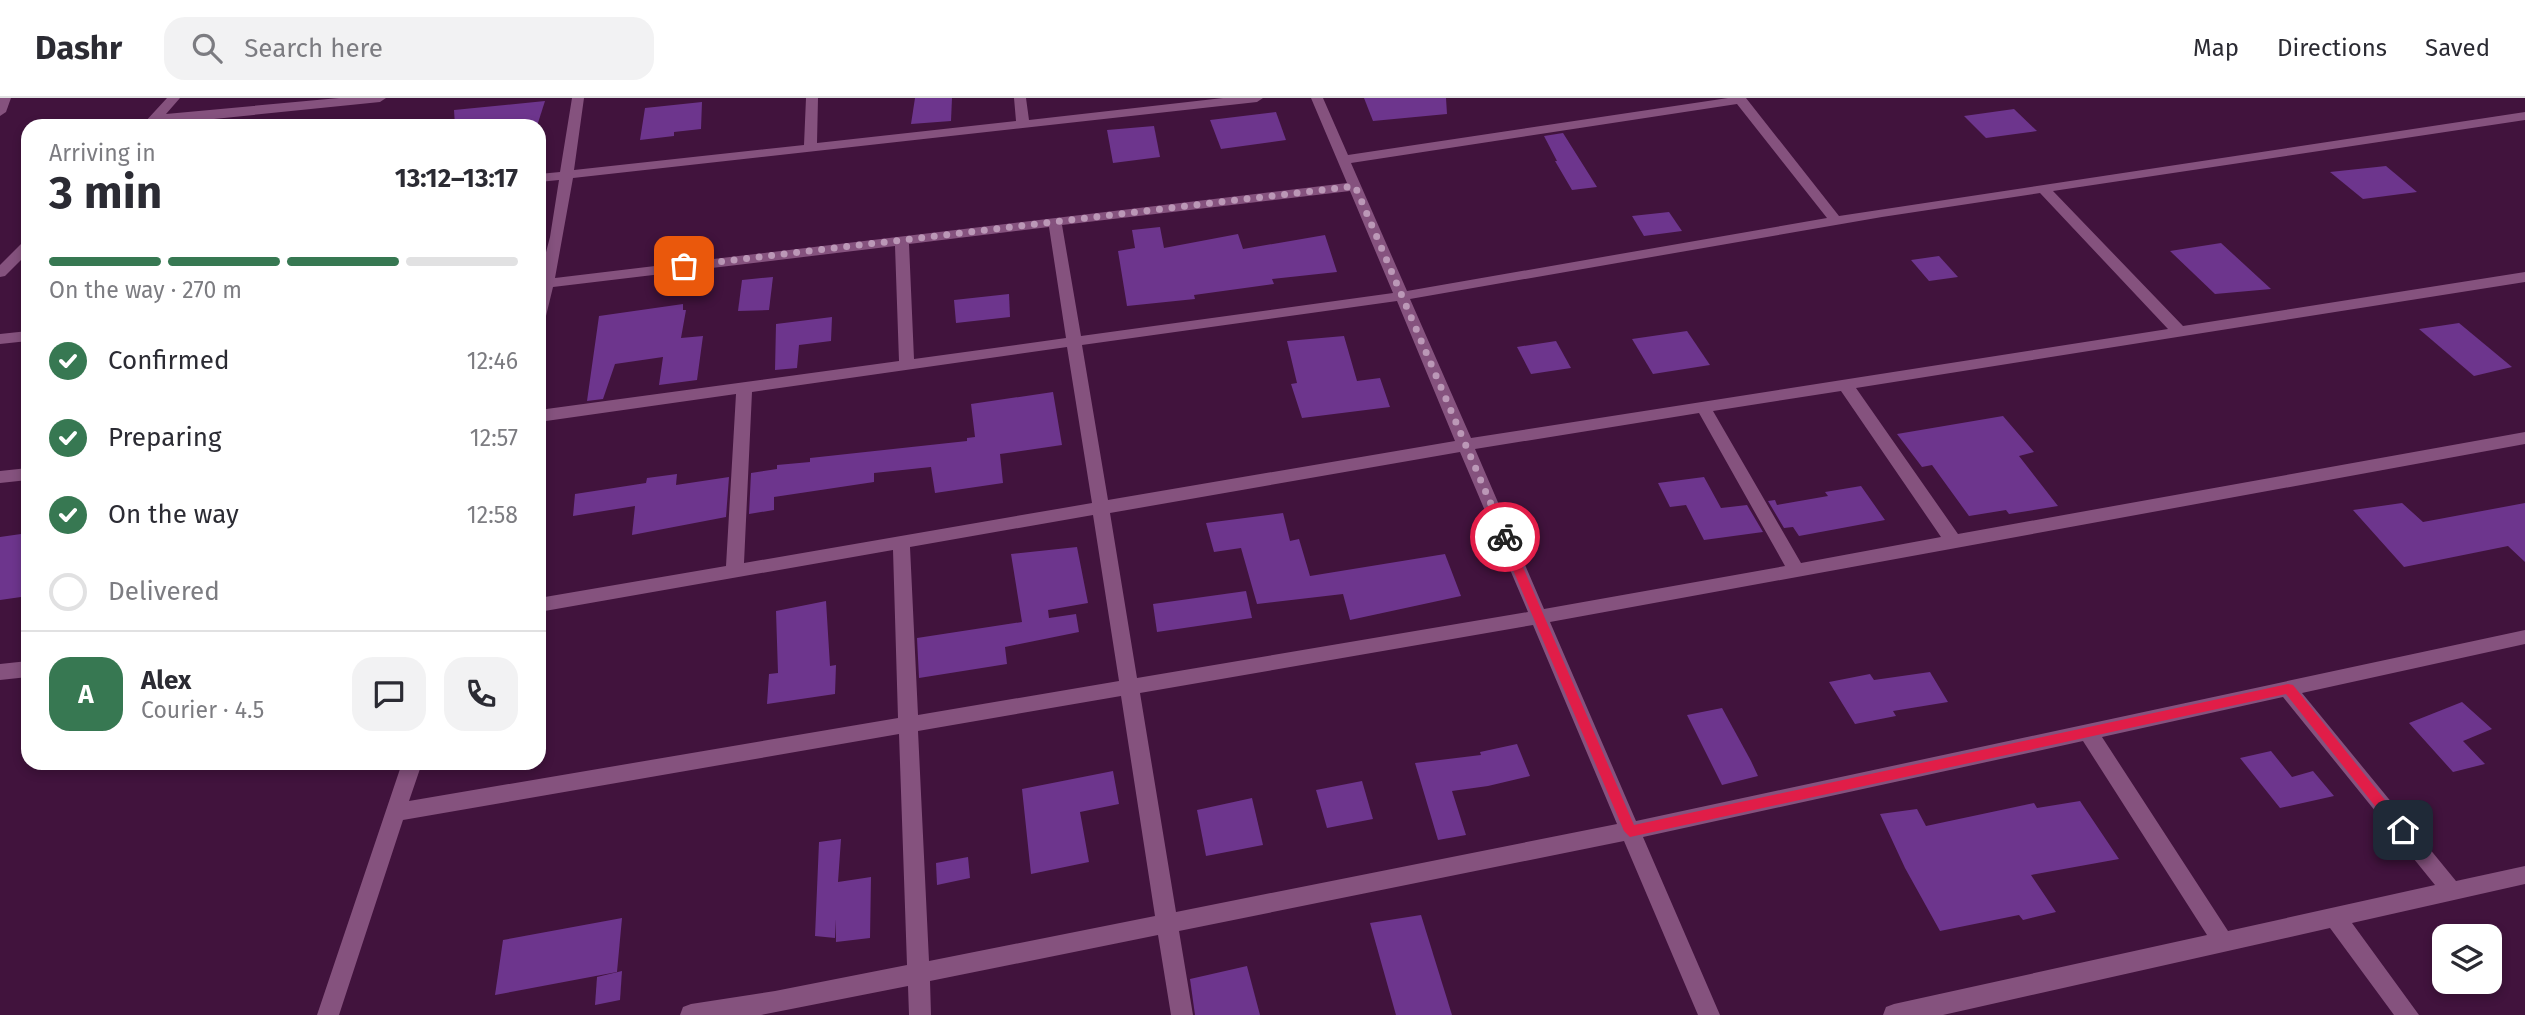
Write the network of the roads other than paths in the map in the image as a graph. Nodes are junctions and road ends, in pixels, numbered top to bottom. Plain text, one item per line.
1 (5, 98) edge
2 (174, 98) edge
3 (380, 98) edge
4 (578, 98) edge
5 (813, 98) edge
6 (1020, 98) edge
7 (1256, 98) edge
8 (1317, 98) edge
9 (1631, 98) edge
10 (1740, 99) edge
11 (0, 112) edge
12 (1643, 114) junction
13 (2525, 116) edge
14 (154, 119) edge
15 (187, 119) edge
16 (1023, 124) junction
17 (810, 148) junction
18 (1344, 160) junction
19 (566, 175) junction
20 (546, 177) edge
21 (1355, 186) junction
22 (2043, 188) junction
23 (1836, 221) junction
24 (1055, 222) junction
25 (902, 240) junction
26 (21, 252) edge
27 (546, 269) edge
28 (0, 273) edge
29 (2525, 277) edge
30 (546, 283) edge
31 (1402, 296) junction
32 (2179, 331) junction
33 (21, 337) edge
34 (0, 339) edge
35 (1074, 342) junction
36 (907, 365) junction
37 (1844, 384) junction
38 (744, 388) junction
39 (1703, 407) junction
40 (546, 415) edge
41 (2525, 438) edge
42 (1465, 445) junction
43 (21, 475) edge
44 (0, 477) edge
45 (1103, 508) junction
46 (1953, 541) junction
47 (901, 543) junction
48 (1796, 570) junction
49 (734, 571) junction
50 (546, 605) edge
51 (1539, 617) junction
52 (2525, 637) edge
53 (21, 670) edge
54 (0, 672) edge
55 (1128, 687) junction
56 (2288, 689) junction
57 (907, 725) junction
58 (2088, 732) junction
59 (410, 770) edge
60 (397, 812) junction
61 (1630, 831) junction
62 (2525, 875) edge
63 (2452, 891) junction
64 (2335, 917) junction
65 (1166, 923) junction
66 (2223, 942) junction
67 (918, 973) junction
68 (328, 1015) edge
69 (691, 1015) edge
70 (920, 1015) edge
71 (1182, 1015) edge
72 (1709, 1015) edge
73 (1894, 1015) edge
74 (2408, 1015) edge

1 - 11 street
2 - 14 street
3 - 15 street
4 - 19 street
5 - 17 street
6 - 16 street
7 - 16 street
8 - 18 street
9 - 12 street
10 - 12 street
10 - 23 street
12 - 18 street
13 - 22 street
16 - 17 street
17 - 19 street
18 - 21 street
19 - 20 street
19 - 27 street
21 - 24 street
21 - 31 street
22 - 23 street
22 - 32 street
23 - 31 street
24 - 25 street
24 - 35 street
25 - 30 street
25 - 36 street
26 - 28 street
29 - 32 street
31 - 35 street
31 - 42 street
32 - 37 street
33 - 34 street
35 - 36 street
35 - 45 street
36 - 38 street
37 - 39 street
37 - 46 street
38 - 40 street
38 - 49 street
39 - 42 street
39 - 48 street
41 - 46 street
42 - 45 street
42 - 51 street
43 - 44 street
45 - 47 street
45 - 55 street
46 - 48 street
47 - 49 street
47 - 57 street
48 - 51 street
49 - 50 street
51 - 55 street
51 - 61 street
52 - 56 street
53 - 54 street
55 - 57 street
55 - 65 street
56 - 58 street
56 - 63 street
57 - 60 street
57 - 67 street
58 - 61 street
58 - 66 street
59 - 60 street
60 - 68 street
61 - 65 street
61 - 72 street
62 - 63 street
63 - 64 street
64 - 66 street
64 - 74 street
65 - 67 street
65 - 71 street
66 - 73 street
67 - 69 street
67 - 70 street

